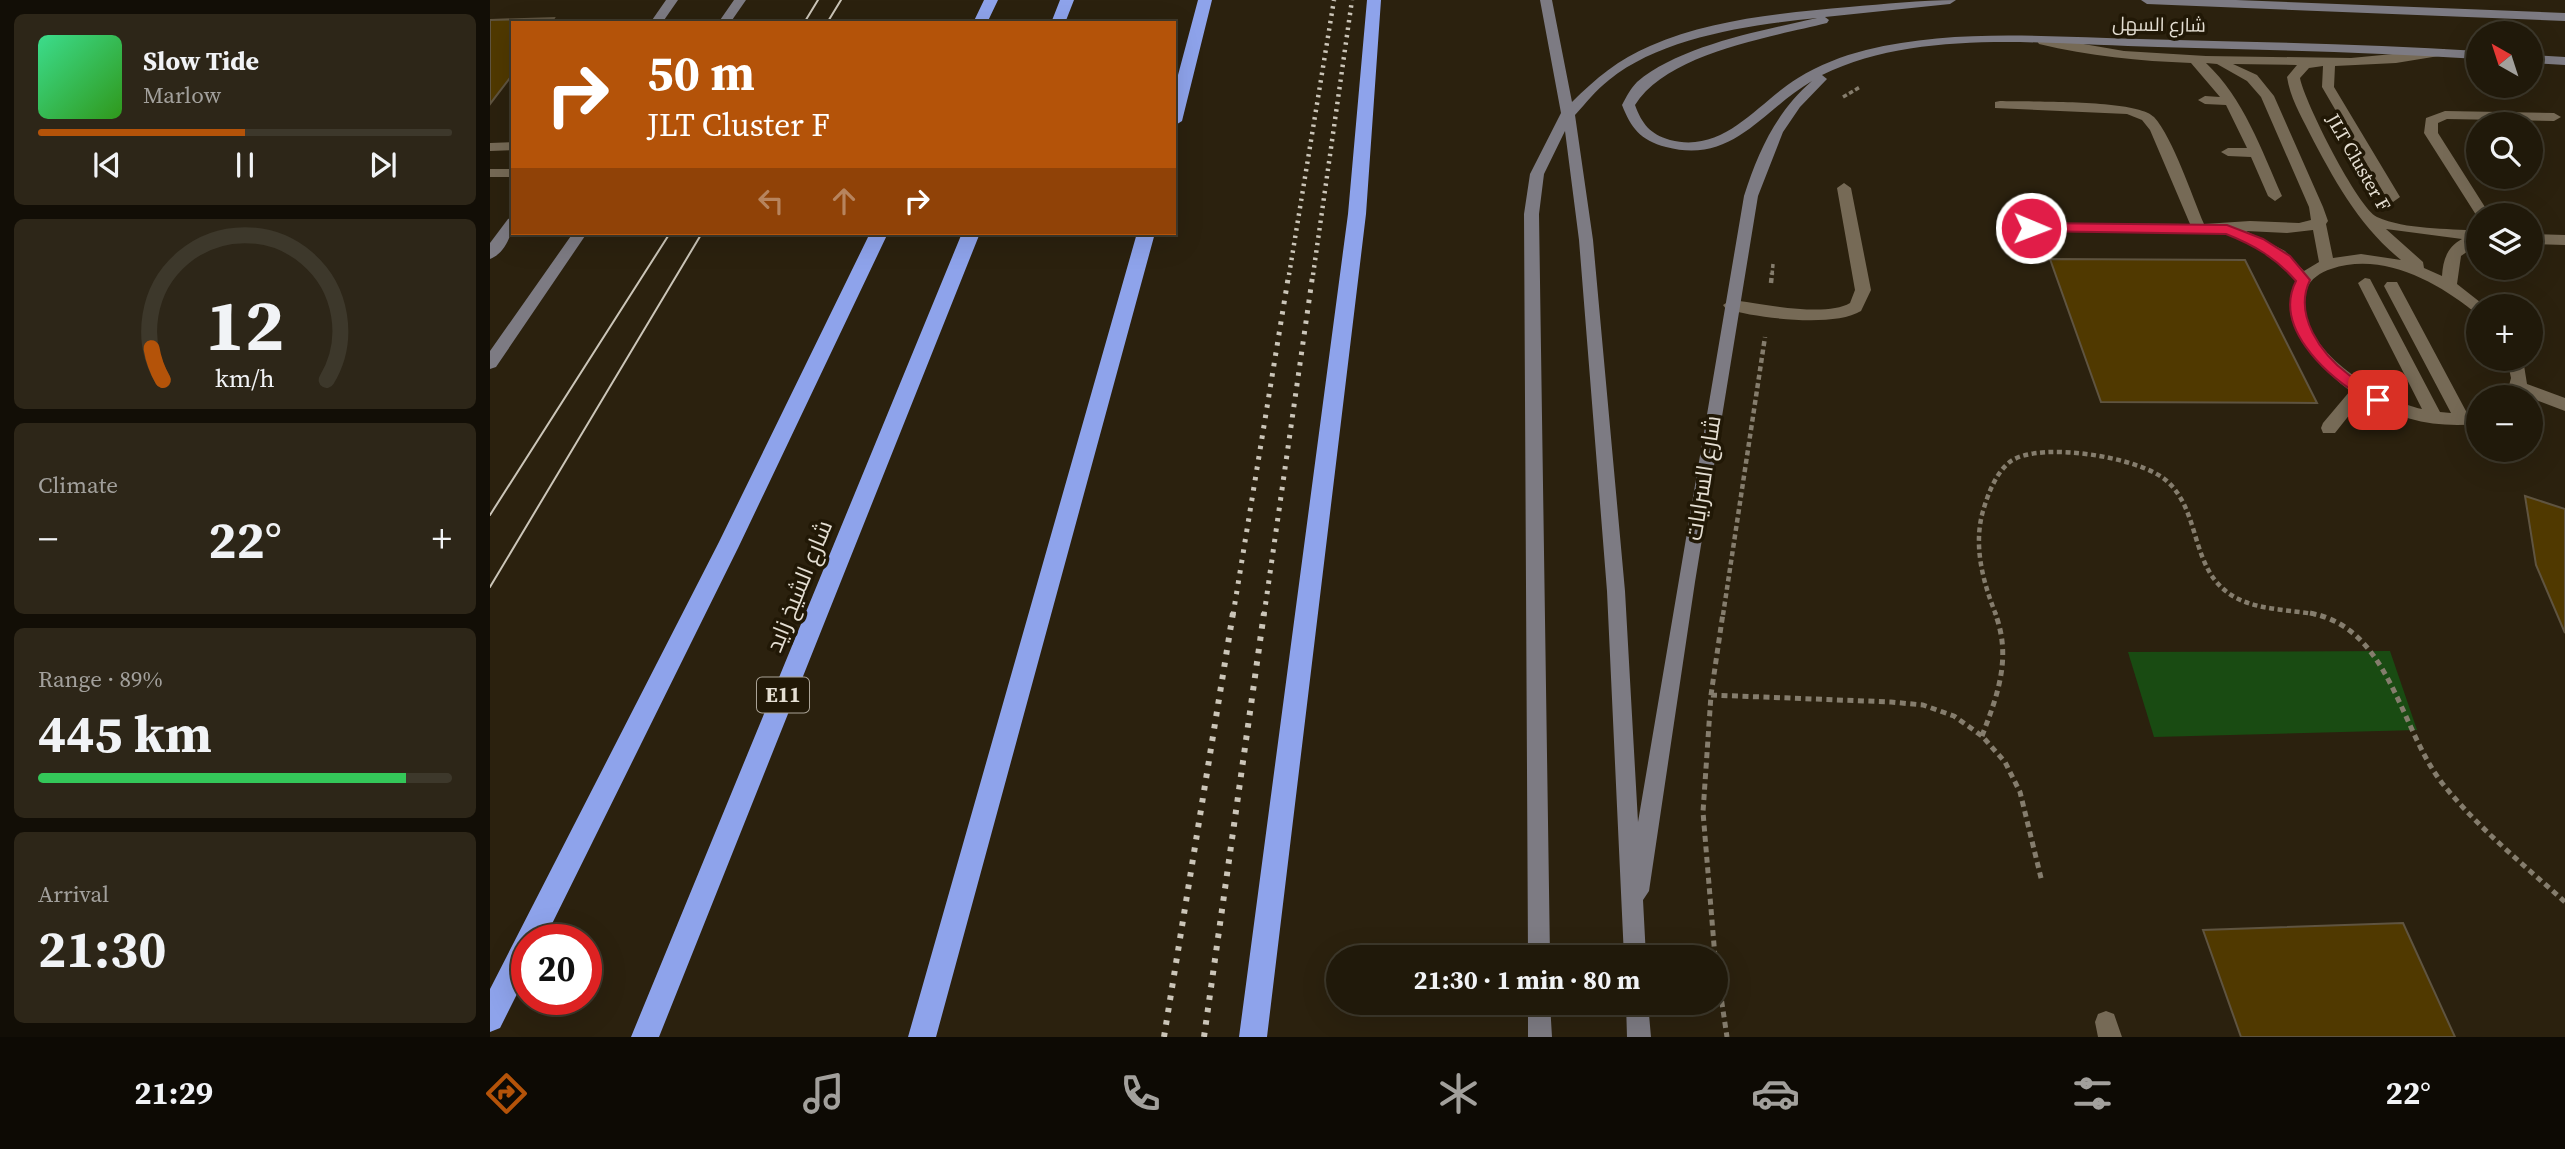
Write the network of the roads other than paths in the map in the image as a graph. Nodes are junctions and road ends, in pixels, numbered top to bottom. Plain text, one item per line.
1 (740, 0) edge
2 (991, 0) edge
3 (1067, 0) edge
4 (1205, 0) edge
5 (1374, 0) edge
6 (1546, 0) edge
7 (1950, 0) edge
8 (2147, 0) edge
9 (669, 1) edge
10 (1863, 9) junction
11 (2565, 17) edge
12 (657, 21) edge
13 (725, 21) edge
14 (981, 21) edge
15 (1059, 21) edge
16 (2043, 41) junction
17 (2441, 52) junction
18 (2466, 54) edge
19 (2194, 59) junction
20 (2209, 60) junction
21 (2543, 60) edge
22 (2565, 61) edge
23 (1842, 62) junction
24 (2322, 62) junction
25 (2205, 100) dead end
26 (2231, 101) junction
27 (2000, 105) dead end
28 (2338, 105) junction
29 (2360, 106) dead end
30 (1176, 113) edge
31 (2554, 117) dead end
32 (511, 146) edge
33 (490, 147) edge
34 (2228, 152) dead end
35 (2255, 153) junction
36 (2369, 158) junction
37 (2389, 159) dead end
38 (490, 173) edge
39 (511, 173) edge
40 (1844, 188) dead end
41 (2275, 196) dead end
42 (2393, 197) dead end
43 (2475, 203) edge
44 (2365, 217) junction
45 (2321, 221) junction
46 (511, 225) edge
47 (2031, 228) dead end
48 (2199, 229) junction
49 (2227, 229) junction
50 (579, 235) edge
51 (878, 235) edge
52 (970, 235) edge
53 (1145, 235) edge
54 (2466, 236) edge
55 (2543, 239) edge
56 (2565, 240) edge
57 (2466, 244) edge
58 (490, 254) edge
59 (2327, 265) junction
60 (2429, 275) junction
61 (2303, 280) junction
62 (2365, 284) dead end
63 (2449, 285) junction
64 (2392, 286) dead end
65 (2466, 298) edge
66 (1731, 305) junction
67 (490, 363) edge
68 (2360, 390) junction
69 (2543, 399) edge
70 (2565, 405) edge
71 (2466, 411) edge
72 (2435, 419) junction
73 (2466, 419) edge
74 (2329, 428) dead end
75 (538, 924) edge
76 (1633, 925) junction
77 (1539, 945) edge
78 (1634, 945) edge
79 (511, 977) edge
80 (1539, 1015) edge
81 (1638, 1015) edge
82 (490, 1018) edge
83 (645, 1037) edge
84 (922, 1037) edge
85 (1253, 1037) edge
86 (1539, 1037) edge
87 (1639, 1037) edge

1 - 13 main road
2 - 14 highway
3 - 15 highway
4 - 30 highway
5 - 85 highway
6 - 76 main road, شارع السرايات
7 - 10 main road
8 - 11 main road
9 - 12 main road
10 - 23 main road
10 - 77 main road
16 - 17 main road, شارع السهل
16 - 19 lane
16 - 23 main road, شارع السهل
17 - 18 main road, شارع السهل
17 - 24 lane
19 - 20 lane
19 - 26 lane
20 - 24 lane
20 - 45 lane
21 - 22 main road
23 - 66 main road, شارع السرايات
24 - 28 lane
24 - 44 lane, JLT Cluster F
25 - 26 lane
26 - 35 lane
27 - 48 lane
28 - 29 lane
28 - 36 lane
31 - 43 lane
32 - 33 lane
34 - 35 lane
35 - 41 lane
36 - 37 lane
36 - 42 lane
38 - 39 lane
40 - 66 lane
44 - 54 lane
44 - 60 lane, JLT Cluster F
45 - 49 lane
45 - 59 lane
46 - 58 main road
47 - 48 lane
48 - 49 lane
49 - 61 lane
50 - 67 main road
51 - 75 highway
52 - 83 highway, شارع الشيخ زايد / E11
53 - 84 highway
55 - 56 lane
57 - 63 lane
59 - 60 lane, JLT Cluster F
59 - 61 lane, JLT Cluster F
60 - 63 lane, JLT Cluster F
61 - 68 lane
62 - 72 lane
63 - 65 lane, JLT Cluster F
64 - 71 lane
66 - 76 main road, شارع السرايات
68 - 72 lane
68 - 74 lane
69 - 70 lane
72 - 73 lane
76 - 78 main road, شارع السرايات
79 - 82 highway
80 - 86 main road
81 - 87 main road

